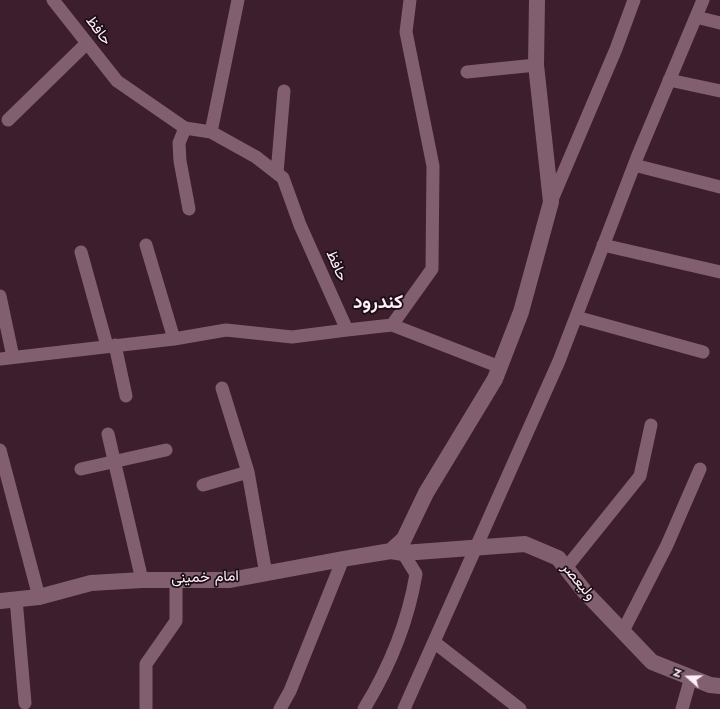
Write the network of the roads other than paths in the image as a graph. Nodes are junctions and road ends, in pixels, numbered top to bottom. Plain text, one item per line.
1 (53, 0) edge
2 (238, 0) edge
3 (410, 0) edge
4 (537, 0) edge
5 (634, 0) edge
6 (704, 0) edge
7 (696, 17) junction
8 (720, 23) edge
9 (87, 43) junction
10 (536, 65) junction
11 (467, 72) dead end
12 (669, 80) junction
13 (284, 91) dead end
14 (720, 91) edge
15 (8, 120) dead end
16 (185, 128) junction
17 (211, 132) junction
18 (634, 165) junction
19 (277, 173) junction
20 (720, 187) edge
21 (551, 202) junction
22 (189, 209) dead end
23 (604, 245) junction
24 (146, 246) dead end
25 (81, 252) dead end
26 (720, 272) edge
27 (0, 296) edge
28 (576, 317) junction
29 (392, 325) junction
30 (347, 330) junction
31 (174, 339) junction
32 (111, 346) junction
33 (703, 352) dead end
34 (6, 358) edge
35 (500, 367) junction
36 (222, 388) dead end
37 (126, 396) dead end
38 (651, 425) dead end
39 (108, 434) dead end
40 (0, 450) edge
41 (166, 450) dead end
42 (114, 462) junction
43 (81, 469) dead end
44 (700, 469) dead end
45 (248, 472) junction
46 (202, 485) dead end
47 (470, 547) junction
48 (401, 552) junction
49 (343, 559) junction
50 (566, 568) junction
51 (266, 574) junction
52 (142, 580) junction
53 (176, 580) junction
54 (39, 597) junction
55 (8, 600) edge
56 (623, 631) junction
57 (434, 642) junction
58 (691, 677) junction
59 (720, 686) edge
60 (25, 702) dead end
61 (146, 709) edge
62 (280, 709) edge
63 (364, 709) edge
64 (404, 709) edge
65 (520, 709) edge
66 (682, 709) edge

1 - 9 street, حافظ
2 - 17 street
3 - 29 street
4 - 10 street
5 - 21 street
6 - 7 street
7 - 8 street
7 - 12 street
9 - 15 street
9 - 16 street, حافظ
10 - 11 street
10 - 21 street
12 - 14 street
12 - 18 street
13 - 19 street
16 - 17 street, حافظ
16 - 22 street
17 - 19 street, حافظ
18 - 20 street
18 - 23 street
19 - 30 street, حافظ
21 - 35 street
23 - 26 street
23 - 28 street
24 - 31 street
25 - 32 street
27 - 34 street
28 - 33 street
28 - 47 street
29 - 30 street
29 - 35 street
30 - 31 street
31 - 32 street
32 - 34 street
32 - 37 street
35 - 48 street
36 - 45 street
38 - 50 street
39 - 42 street
40 - 54 street
41 - 42 street
42 - 43 street
42 - 52 street
44 - 56 street
45 - 46 street
45 - 51 street
47 - 48 street, ولیعصر
47 - 50 street, ولیعصر
47 - 57 street
48 - 49 street, امام خمینی
48 - 63 street
49 - 51 street, امام خمینی
49 - 62 street
50 - 56 street, ولیعصر
51 - 53 street, امام خمینی
52 - 53 street, امام خمینی
52 - 54 street, امام خمینی
53 - 61 street
54 - 55 street, امام خمینی
55 - 60 street
56 - 58 street, ولیعصر
57 - 64 street
57 - 65 street
58 - 59 street, ولیعصر
58 - 66 street

